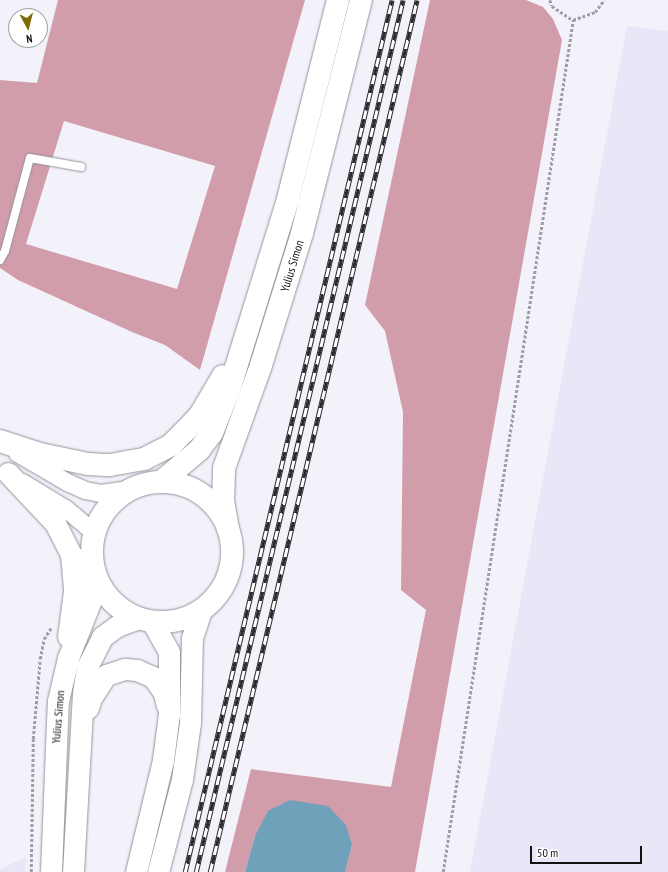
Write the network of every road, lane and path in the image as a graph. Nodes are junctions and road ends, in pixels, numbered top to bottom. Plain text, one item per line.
1 (338, 0) edge
2 (361, 0) edge
3 (550, 0) edge
4 (604, 0) edge
5 (573, 20) junction
6 (81, 167) dead end
7 (0, 260) edge
8 (251, 322) junction
9 (0, 442) edge
10 (4, 470) edge
11 (161, 482) junction
12 (130, 489) junction
13 (228, 529) junction
14 (94, 532) junction
15 (93, 567) junction
16 (201, 610) junction
17 (145, 619) junction
18 (62, 678) junction
19 (169, 714) junction
20 (80, 744) junction
21 (51, 872) edge
22 (73, 872) edge
23 (136, 872) edge
24 (158, 872) edge
25 (443, 872) edge

1 - 8 main road, Yulius Simon
2 - 13 main road, Yulius Simon
3 - 5 path
4 - 5 path
5 - 25 path
6 - 7 lane
8 - 9 main road
8 - 11 main road, Yulius Simon
9 - 12 street
10 - 14 street
10 - 18 street
11 - 12 main road
11 - 13 main road
12 - 14 main road
13 - 16 main road
14 - 15 main road
15 - 17 main road
15 - 18 street, Yulius Simon
16 - 17 main road
16 - 24 street
17 - 19 street
17 - 20 street, Yulius Simon
18 - 21 street, Yulius Simon
19 - 20 street
19 - 23 street
20 - 22 street, Yulius Simon

